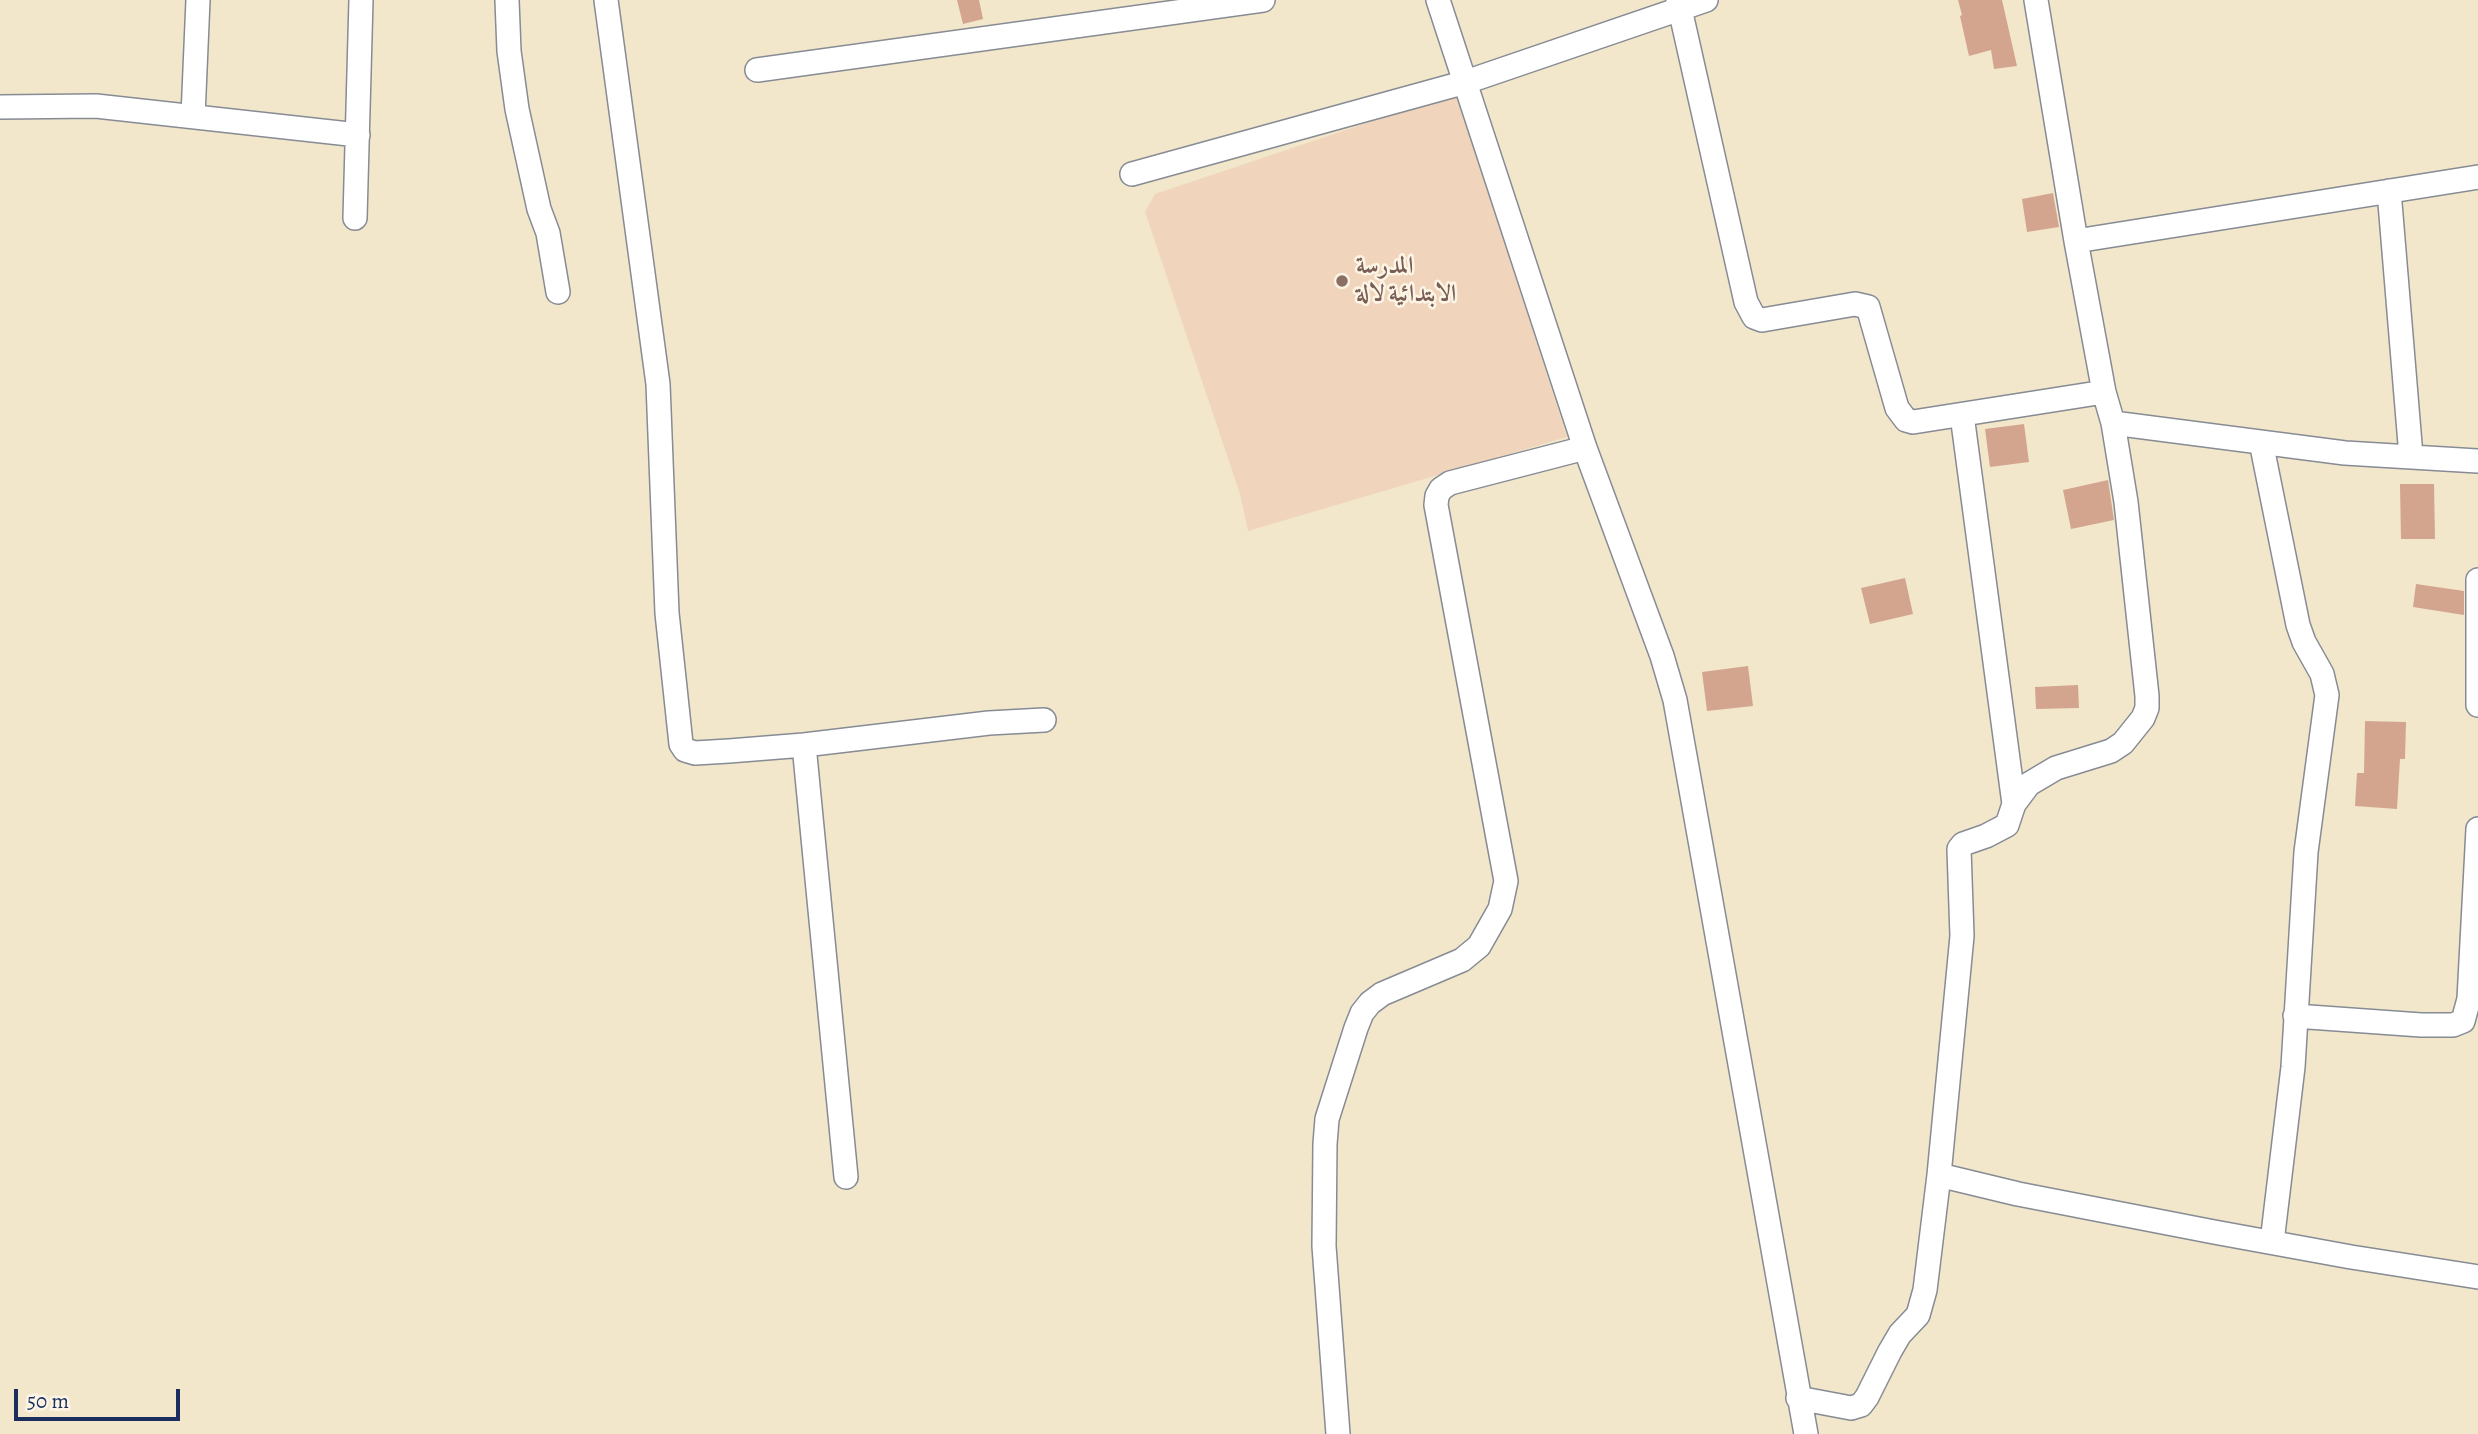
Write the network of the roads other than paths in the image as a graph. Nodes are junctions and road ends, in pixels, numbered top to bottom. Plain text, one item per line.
1 (198, 0) edge
2 (361, 0) edge
3 (507, 0) edge
4 (606, 0) edge
5 (1263, 0) edge
6 (1438, 0) edge
7 (1706, 0) edge
8 (2036, 0) edge
9 (1679, 4) edge
10 (757, 70) dead end
11 (1466, 82) junction
12 (0, 107) edge
13 (193, 116) junction
14 (358, 135) junction
15 (1132, 174) dead end
16 (2478, 177) edge
17 (2389, 191) junction
18 (355, 218) dead end
19 (2076, 241) junction
20 (558, 292) dead end
21 (2104, 392) junction
22 (1962, 415) junction
23 (2113, 423) junction
24 (2261, 442) junction
25 (1585, 448) junction
26 (2411, 456) junction
27 (2478, 461) edge
28 (2478, 580) edge
29 (2478, 705) edge
30 (1044, 720) dead end
31 (804, 745) junction
32 (2014, 804) junction
33 (2478, 829) edge
34 (2295, 1016) junction
35 (1939, 1175) junction
36 (846, 1177) dead end
37 (2272, 1242) junction
38 (2478, 1277) edge
39 (1798, 1398) junction
40 (1338, 1434) edge
41 (1806, 1434) edge

1 - 13 street
2 - 14 street
3 - 20 street
4 - 31 street
5 - 10 street
6 - 11 street
7 - 9 street
8 - 19 street
9 - 11 street
9 - 22 street
11 - 15 street
11 - 25 street
12 - 13 street
13 - 14 street
14 - 18 street
16 - 17 street
17 - 19 street
17 - 26 street
19 - 21 street
21 - 22 street
21 - 23 street
22 - 32 street
23 - 24 street
23 - 32 street
24 - 26 street
24 - 34 street
25 - 39 street
25 - 40 street
26 - 27 street
28 - 29 street
30 - 31 street
31 - 36 street
32 - 35 street
33 - 34 street
34 - 37 street
35 - 37 street
35 - 39 street
37 - 38 street
39 - 41 street

